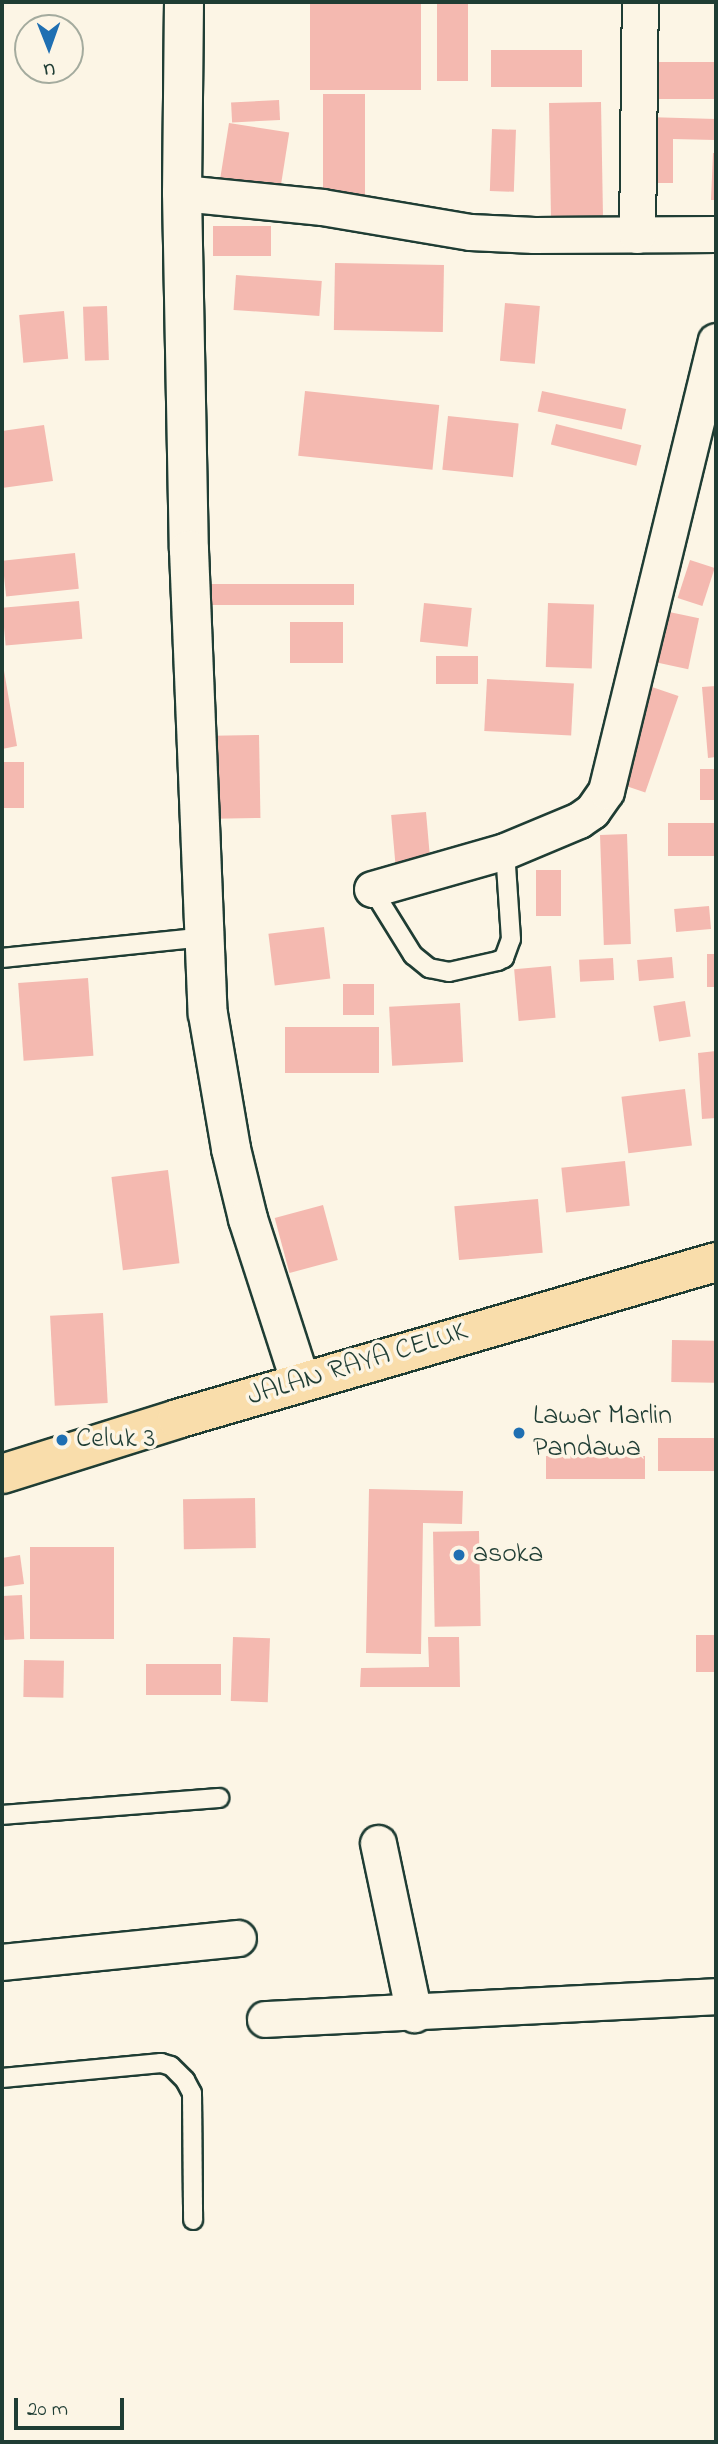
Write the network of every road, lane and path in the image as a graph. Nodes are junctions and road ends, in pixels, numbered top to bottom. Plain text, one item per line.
1 (184, 2) edge
2 (640, 2) edge
3 (182, 193) junction
4 (716, 234) edge
5 (637, 235) junction
6 (716, 341) edge
7 (505, 851) junction
8 (372, 889) joint
9 (205, 937) junction
10 (2, 958) edge
11 (716, 1262) edge
12 (301, 1383) junction
13 (2, 1474) edge
14 (219, 1798) dead end
15 (2, 1815) edge
16 (378, 1843) dead end
17 (238, 1938) dead end
18 (2, 1962) edge
19 (716, 1996) edge
20 (414, 2014) junction
21 (265, 2019) dead end
22 (2, 2078) edge
23 (193, 2220) dead end

1 - 3 street
2 - 5 street
3 - 5 street
3 - 9 street
4 - 5 street
6 - 7 street
7 - 8 street
7 - 8 lane
9 - 10 lane
9 - 12 street
11 - 12 highway, JALAN RAYA CELUK
12 - 13 highway, JALAN RAYA CELUK
14 - 15 lane
16 - 20 street
17 - 18 street
19 - 20 street
20 - 21 street
22 - 23 lane

